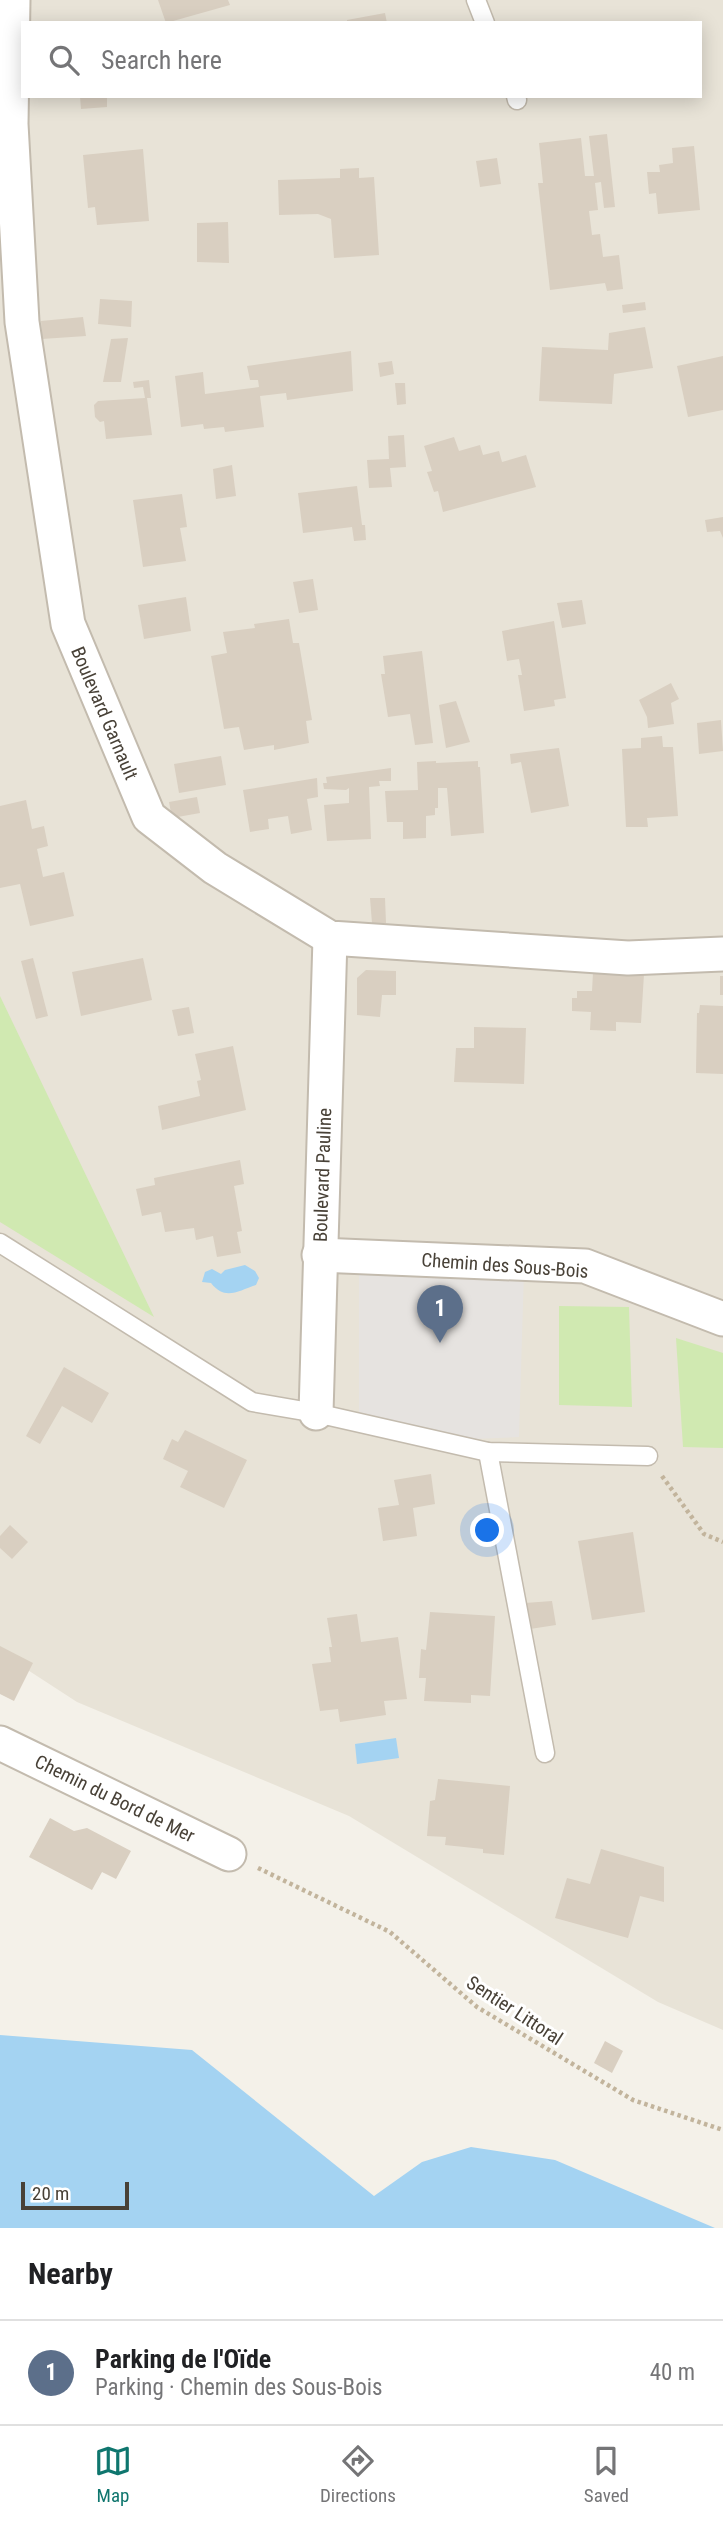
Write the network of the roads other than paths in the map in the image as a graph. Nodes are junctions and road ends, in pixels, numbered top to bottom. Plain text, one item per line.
1 (13, 0) edge
2 (475, 0) edge
3 (484, 21) edge
4 (330, 937) junction
5 (723, 954) edge
6 (0, 1242) edge
7 (319, 1255) junction
8 (723, 1320) edge
9 (316, 1413) junction
10 (488, 1452) junction
11 (648, 1456) road end
12 (0, 1743) edge
13 (545, 1754) dead end
14 (229, 1854) road end

1 - 4 street, Boulevard Garnault
2 - 3 lane
4 - 5 street, Boulevard Garnault
4 - 7 street, Boulevard Pauline
6 - 9 lane
7 - 8 street, Chemin des Sous-Bois
7 - 9 street, Boulevard Pauline
9 - 10 lane
10 - 11 lane
10 - 13 lane
12 - 14 street, Chemin du Bord de Mer

